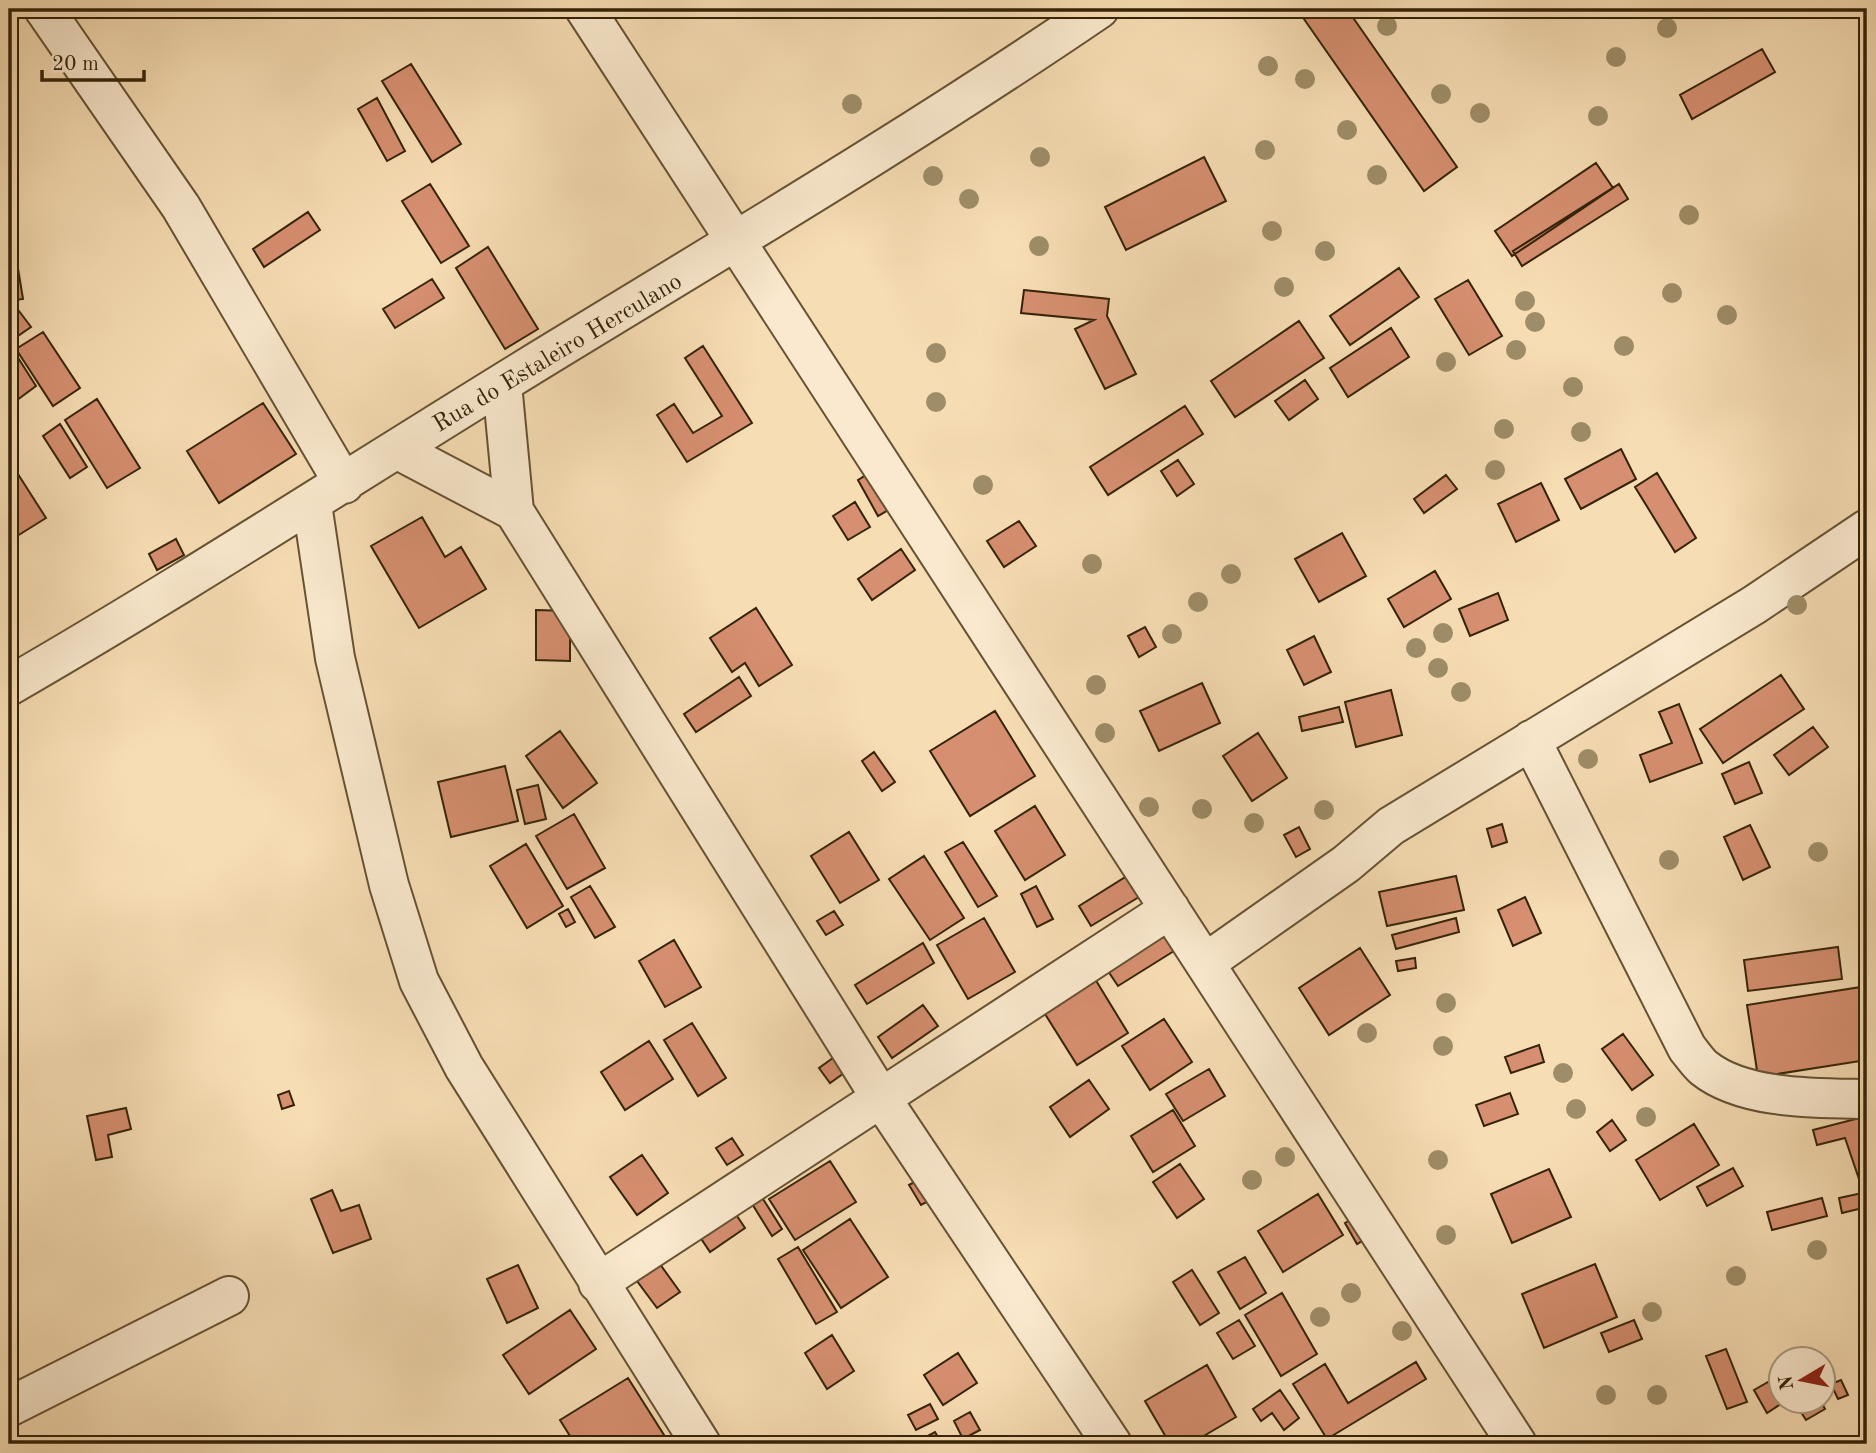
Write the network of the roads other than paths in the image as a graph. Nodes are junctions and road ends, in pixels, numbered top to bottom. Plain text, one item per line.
1 (44, 9) edge
2 (585, 9) edge
3 (1099, 9) edge
4 (738, 242) junction
5 (502, 384) junction
6 (398, 450) junction
7 (344, 484) junction
8 (312, 504) junction
9 (514, 511) junction
10 (1867, 528) edge
11 (9, 686) edge
12 (1531, 740) junction
13 (1170, 909) junction
14 (1205, 963) junction
15 (881, 1098) junction
16 (1867, 1100) edge
17 (598, 1283) junction
18 (229, 1296) dead end
19 (9, 1407) edge
20 (701, 1444) edge
21 (1112, 1444) edge
22 (1517, 1444) edge

1 - 7 street
2 - 4 street
3 - 4 street, Rua do Estaleiro Herculano
4 - 5 street, Rua do Estaleiro Herculano
4 - 13 street
5 - 6 street, Rua do Estaleiro Herculano
5 - 9 street
6 - 7 street, Rua do Estaleiro Herculano
6 - 9 street
7 - 8 street, Rua do Estaleiro Herculano
8 - 11 street, Rua do Estaleiro Herculano
8 - 17 street
9 - 15 street
10 - 12 street
12 - 14 street
12 - 16 street
13 - 14 street
13 - 15 street
14 - 22 street
15 - 17 street
15 - 21 street
17 - 20 street
18 - 19 street

